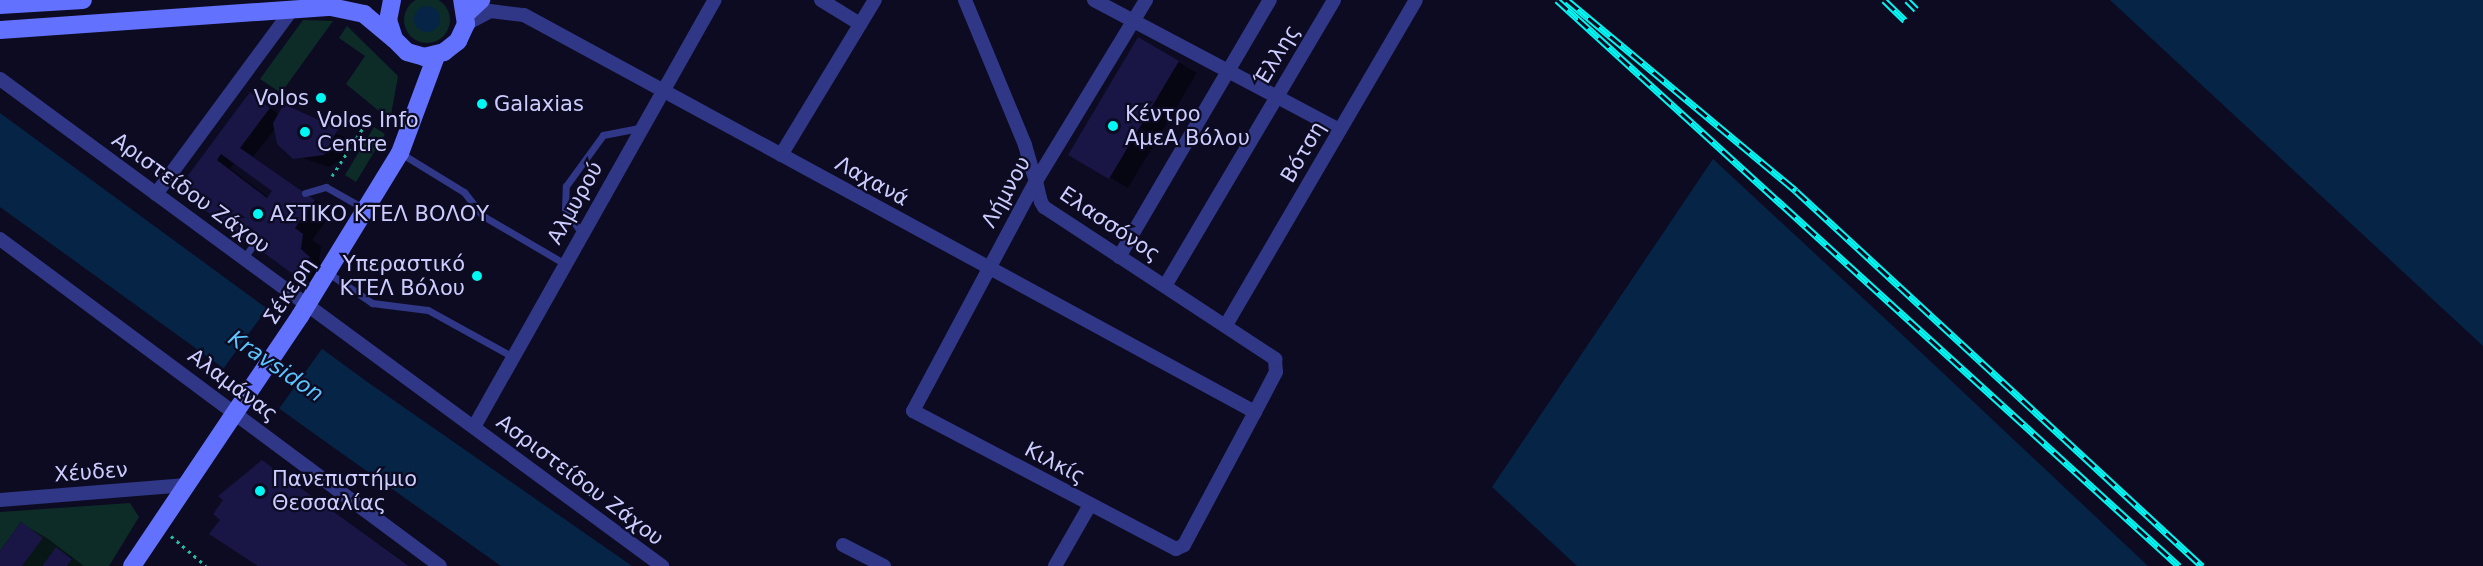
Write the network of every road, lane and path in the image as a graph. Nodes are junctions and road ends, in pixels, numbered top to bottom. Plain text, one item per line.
1 (83, 0) edge
2 (392, 0) edge
3 (481, 0) edge
4 (714, 0) edge
5 (821, 0) edge
6 (875, 0) edge
7 (965, 0) edge
8 (1094, 0) edge
9 (1146, 0) edge
10 (1270, 0) edge
11 (1334, 0) edge
12 (1416, 0) edge
13 (0, 5) edge
14 (293, 8) junction
15 (464, 13) edge
16 (1133, 21) junction
17 (860, 24) junction
18 (0, 30) edge
19 (394, 39) junction
20 (436, 56) junction
21 (1228, 71) junction
22 (0, 79) edge
23 (662, 91) junction
24 (1277, 96) junction
25 (370, 117) dead end
26 (640, 128) junction
27 (1340, 130) junction
28 (400, 153) junction
29 (781, 155) junction
30 (1036, 181) junction
31 (326, 187) junction
32 (306, 193) dead end
33 (156, 194) junction
34 (366, 210) junction
35 (582, 234) junction
36 (0, 239) edge
37 (253, 245) dead end
38 (1119, 257) junction
39 (244, 258) junction
40 (565, 264) junction
41 (988, 269) junction
42 (327, 272) junction
43 (1165, 286) junction
44 (304, 310) junction
45 (1226, 325) junction
46 (513, 357) junction
47 (238, 408) junction
48 (913, 411) joint
49 (1255, 412) junction
50 (474, 427) junction
51 (556, 467) dead end
52 (186, 485) junction
53 (0, 500) edge
54 (1090, 505) junction
55 (582, 512) junction
56 (168, 533) dead end
57 (843, 545) dead end
58 (132, 566) edge
59 (206, 566) edge
60 (440, 566) edge
61 (662, 566) edge
62 (884, 566) edge
63 (1055, 566) edge

1 - 13 main road
2 - 19 main road
3 - 15 main road
4 - 23 street, Αλμυρού
5 - 17 street
6 - 17 street
7 - 30 street, Ελασσόνος
8 - 16 street
9 - 16 street, Λήμνου
10 - 21 street
11 - 24 street, Έλλης
12 - 27 street, Βότση
14 - 18 main road
14 - 19 main road
14 - 33 street
15 - 20 main road
15 - 23 street, Λαχανά
16 - 21 street
16 - 30 street, Λήμνου
17 - 29 street
19 - 20 main road
20 - 28 main road, Σέκερη
21 - 24 street
21 - 38 street
22 - 33 street, Αριστείδου Ζάχου
23 - 26 street, Αλμυρού
23 - 29 street, Λαχανά
24 - 27 street
24 - 43 street, Έλλης
25 - 31 path
26 - 35 street, Αλμυρού
26 - 35 lane
27 - 45 street, Βότση
28 - 34 main road, Σέκερη
28 - 40 lane
29 - 41 street, Λαχανά
30 - 38 street, Ελασσόνος
30 - 41 street, Λήμνου
31 - 32 lane
31 - 34 lane
33 - 39 street, Αριστείδου Ζάχου
34 - 42 main road, Σέκερη
35 - 40 street, Αλμυρού
36 - 47 street, Αλαμάνας
37 - 39 lane
38 - 43 street, Ελασσόνος
39 - 44 street, Αριστείδου Ζάχου
40 - 46 street, Αλμυρού
41 - 48 street, Λήμνου
41 - 49 street, Λαχανά
42 - 44 main road, Σέκερη
42 - 46 lane
43 - 45 street, Ελασσόνος
44 - 47 main road, Σέκερη
44 - 50 street, Αριστείδου Ζάχου
45 - 49 street, Ελασσόνος
46 - 50 street, Αλμυρού
47 - 52 main road, Σέκερη
47 - 60 street, Αλαμάνας
48 - 54 street, Κιλκίς
49 - 54 street, Κιλκίς
50 - 55 street, Ασριστείδου Ζάχου
51 - 55 path
52 - 53 street, Χέυδεν
52 - 58 main road, Σέκερη
54 - 63 street
55 - 61 street, Ασριστείδου Ζάχου
56 - 59 path
57 - 62 street

